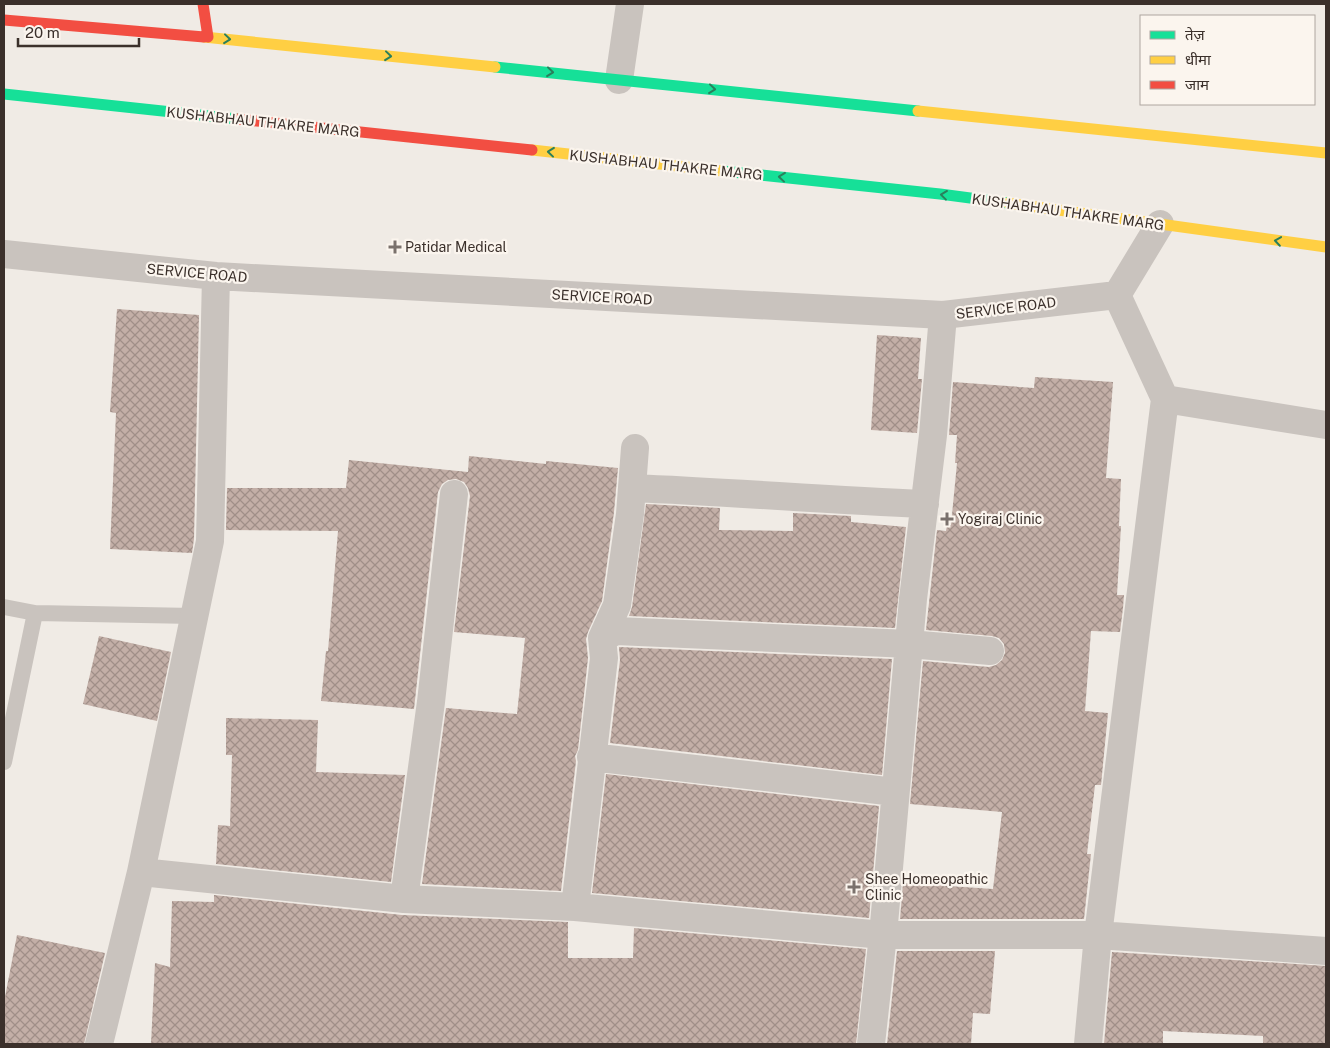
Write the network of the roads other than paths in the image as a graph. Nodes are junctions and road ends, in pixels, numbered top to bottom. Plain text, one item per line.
1 (203, 4) edge
2 (630, 4) edge
3 (4, 20) edge
4 (208, 37) junction
5 (619, 80) junction
6 (4, 94) edge
7 (1326, 153) edge
8 (1160, 224) junction
9 (1326, 247) edge
10 (4, 254) edge
11 (216, 276) junction
12 (1117, 295) junction
13 (943, 315) junction
14 (1165, 400) junction
15 (1326, 425) edge
16 (635, 448) dead end
17 (632, 488) junction
18 (454, 494) dead end
19 (924, 504) junction
20 (4, 608) edge
21 (35, 613) junction
22 (194, 616) junction
23 (602, 638) junction
24 (909, 644) junction
25 (990, 651) dead end
26 (591, 758) junction
27 (4, 762) edge
28 (895, 792) junction
29 (141, 872) junction
30 (404, 899) junction
31 (575, 907) junction
32 (883, 935) junction
33 (1098, 935) junction
34 (1326, 951) edge
35 (99, 1044) edge
36 (871, 1044) edge
37 (1088, 1044) edge

1 - 4 main road
2 - 5 street
3 - 4 main road
4 -> 5 main road
5 -> 7 main road
8 -> 6 main road, KUSHABHAU THAKRE MARG
9 -> 8 main road, KUSHABHAU THAKRE MARG
8 - 12 street
10 - 11 street, SERVICE ROAD
11 - 13 street, SERVICE ROAD
11 - 22 street
12 - 13 street, SERVICE ROAD
12 - 14 street
13 - 19 street
14 - 15 street
14 - 33 street
16 - 17 street
17 - 19 street
17 - 23 street
18 - 30 street
19 - 24 street
20 - 21 lane
21 - 22 lane
21 - 27 lane
22 - 29 street
23 - 24 street
23 - 26 street
24 - 25 street
24 - 28 street
26 - 28 street
26 - 31 street
28 - 32 street
29 - 30 street
29 - 35 street
30 - 31 street
31 - 32 street
32 - 33 street
32 - 36 street
33 - 34 street
33 - 37 street

